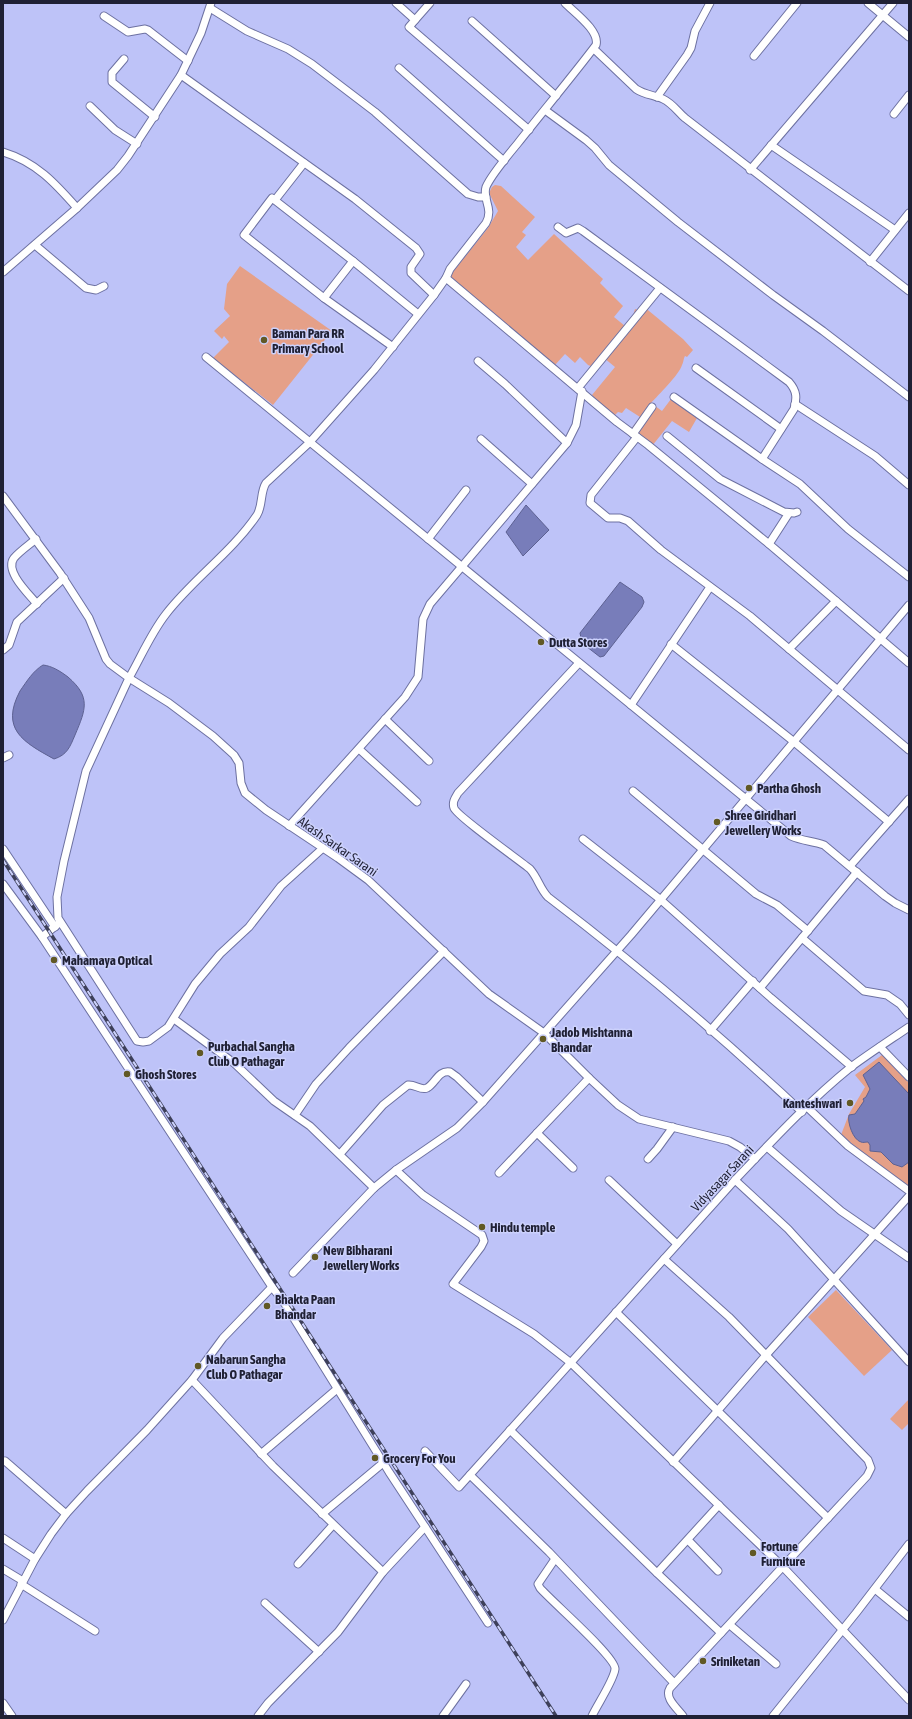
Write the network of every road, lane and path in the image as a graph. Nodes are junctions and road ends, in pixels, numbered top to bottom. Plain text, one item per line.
1 (396, 3) edge
2 (430, 3) edge
3 (565, 3) edge
4 (710, 3) edge
5 (797, 3) edge
6 (868, 3) edge
7 (893, 3) edge
8 (211, 6) edge
9 (883, 15) junction
10 (104, 16) dead end
11 (415, 20) junction
12 (472, 21) dead end
13 (909, 37) edge
14 (594, 49) junction
15 (754, 56) dead end
16 (124, 59) dead end
17 (188, 61) junction
18 (399, 68) dead end
19 (182, 75) junction
20 (909, 95) edge
21 (556, 96) junction
22 (657, 97) junction
23 (90, 106) dead end
24 (545, 110) junction
25 (894, 114) dead end
26 (155, 117) junction
27 (529, 130) junction
28 (137, 144) junction
29 (771, 145) junction
30 (3, 152) edge
31 (504, 161) junction
32 (304, 163) junction
33 (750, 170) junction
34 (486, 197) junction
35 (276, 200) junction
36 (77, 208) junction
37 (909, 213) edge
38 (558, 227) dead end
39 (895, 230) junction
40 (35, 244) junction
41 (353, 261) junction
42 (870, 262) junction
43 (3, 272) edge
44 (446, 278) junction
45 (104, 286) dead end
46 (660, 288) junction
47 (909, 292) edge
48 (434, 295) junction
49 (324, 298) junction
50 (418, 314) junction
51 (393, 347) junction
52 (206, 357) dead end
53 (478, 361) dead end
54 (696, 368) dead end
55 (580, 389) junction
56 (674, 397) dead end
57 (909, 397) edge
58 (795, 404) junction
59 (652, 407) dead end
60 (781, 429) junction
61 (635, 435) junction
62 (667, 436) dead end
63 (481, 439) dead end
64 (311, 441) junction
65 (567, 443) junction
66 (762, 459) junction
67 (532, 484) junction
68 (909, 485) edge
69 (466, 490) dead end
70 (3, 496) edge
71 (798, 512) dead end
72 (789, 513) junction
73 (36, 539) junction
74 (428, 539) junction
75 (769, 544) junction
76 (461, 567) junction
77 (909, 577) edge
78 (64, 578) junction
79 (710, 587) junction
80 (836, 601) junction
81 (37, 604) junction
82 (909, 605) edge
83 (881, 639) junction
84 (671, 644) junction
85 (789, 649) junction
86 (3, 650) edge
87 (579, 663) junction
88 (909, 663) edge
89 (129, 678) junction
90 (837, 690) junction
91 (631, 705) junction
92 (386, 720) junction
93 (793, 741) junction
94 (359, 749) junction
95 (909, 750) edge
96 (429, 762) dead end
97 (633, 792) dead end
98 (746, 798) junction
99 (909, 799) edge
100 (417, 802) dead end
101 (889, 822) junction
102 (289, 826) junction
103 (583, 838) dead end
104 (323, 848) junction
105 (3, 849) edge
106 (703, 851) junction
107 (850, 866) junction
108 (857, 872) junction
109 (3, 884) edge
110 (661, 900) junction
111 (909, 910) edge
112 (61, 922) junction
113 (55, 927) junction
114 (808, 931) junction
115 (42, 936) junction
116 (802, 938) junction
117 (444, 951) junction
118 (618, 951) junction
119 (753, 981) junction
120 (760, 988) junction
121 (909, 1015) edge
122 (174, 1019) junction
123 (909, 1027) edge
124 (710, 1031) junction
125 (544, 1033) junction
126 (880, 1047) junction
127 (854, 1066) junction
128 (909, 1077) edge
129 (589, 1078) junction
130 (482, 1102) junction
131 (804, 1109) junction
132 (295, 1115) junction
133 (673, 1127) junction
134 (537, 1133) junction
135 (767, 1147) junction
136 (340, 1154) junction
137 (648, 1159) dead end
138 (755, 1159) junction
139 (572, 1168) dead end
140 (396, 1170) junction
141 (499, 1173) dead end
142 (609, 1180) dead end
143 (735, 1180) junction
144 (374, 1188) junction
145 (909, 1191) edge
146 (909, 1196) edge
147 (874, 1234) junction
148 (677, 1244) junction
149 (909, 1258) edge
150 (664, 1259) junction
151 (293, 1273) dead end
152 (834, 1280) junction
153 (272, 1287) junction
154 (616, 1312) junction
155 (767, 1354) junction
156 (909, 1362) edge
157 (571, 1363) junction
158 (192, 1380) junction
159 (337, 1389) junction
160 (719, 1411) junction
161 (510, 1430) junction
162 (425, 1451) dead end
163 (261, 1454) junction
164 (5, 1460) dead end
165 (673, 1462) junction
166 (383, 1463) junction
167 (470, 1475) junction
168 (719, 1505) junction
169 (66, 1514) junction
170 (322, 1514) junction
171 (828, 1518) junction
172 (333, 1525) junction
173 (425, 1527) junction
174 (3, 1538) edge
175 (688, 1540) junction
176 (909, 1544) edge
177 (35, 1559) junction
178 (555, 1559) junction
179 (298, 1564) dead end
180 (782, 1566) junction
181 (3, 1569) edge
182 (718, 1571) dead end
183 (383, 1572) junction
184 (657, 1573) junction
185 (22, 1583) junction
186 (875, 1589) junction
187 (265, 1603) dead end
188 (909, 1617) edge
189 (3, 1620) edge
190 (488, 1623) dead end
191 (730, 1624) junction
192 (844, 1630) junction
193 (96, 1631) dead end
194 (721, 1633) junction
195 (319, 1652) junction
196 (776, 1664) dead end
197 (674, 1683) junction
198 (466, 1684) dead end
199 (909, 1700) edge
200 (3, 1703) edge
201 (12, 1716) edge
202 (258, 1716) edge
203 (443, 1716) edge
204 (592, 1716) edge
205 (683, 1716) edge
206 (773, 1716) edge

1 - 11 street
2 - 11 street
3 - 14 street
4 - 22 street
5 - 15 street
6 - 9 street
7 - 9 street
8 - 17 street
8 - 34 street
9 - 13 street
9 - 29 street
10 - 17 street
11 - 27 street
12 - 21 street
14 - 21 street
14 - 22 street
16 - 26 street
17 - 19 street
18 - 31 street
19 - 26 street
19 - 32 street
20 - 25 street
21 - 24 street
22 - 33 street
23 - 28 street
24 - 27 street
24 - 57 street
26 - 28 street
27 - 31 street
28 - 36 street
29 - 33 street
29 - 39 street
30 - 36 street
31 - 34 street
32 - 35 street
32 - 48 street
33 - 42 street
34 - 44 street
35 - 41 street
35 - 49 street
36 - 40 street
37 - 39 street
38 - 46 street
39 - 42 street
40 - 43 street
40 - 45 street
41 - 49 street
41 - 50 street
42 - 47 street
44 - 48 street
44 - 55 street
46 - 55 street
46 - 58 street
48 - 50 street
49 - 51 street
50 - 51 street
51 - 64 street
52 - 64 street
53 - 65 street
54 - 60 street
55 - 61 street
55 - 65 street
56 - 66 street
58 - 60 street
58 - 68 street
59 - 61 street
60 - 66 street
61 - 75 street
61 - 79 street
62 - 72 street
63 - 67 street
64 - 74 street
64 - 89 street
65 - 67 street
66 - 77 street
67 - 76 street
69 - 74 street
70 - 73 street, Akash Sarkar Sarani
71 - 72 street
72 - 75 street
73 - 78 street, Akash Sarkar Sarani
73 - 81 street
74 - 76 street
75 - 80 street
76 - 87 street
76 - 92 street
78 - 81 street
78 - 89 street, Akash Sarkar Sarani
79 - 84 street
79 - 85 street
80 - 83 street
80 - 85 street
81 - 86 street
82 - 83 street
83 - 88 street
83 - 90 street
84 - 91 street
84 - 93 street
85 - 90 street
87 - 91 street
87 - 118 street
89 - 102 street, Akash Sarkar Sarani
89 - 112 street
90 - 93 street
90 - 95 street
91 - 98 street
92 - 94 street
92 - 96 street
93 - 98 street
93 - 101 street
94 - 100 street
94 - 102 street
97 - 106 street
98 - 106 street
98 - 107 street
99 - 101 street
101 - 107 street
102 - 104 street, Akash Sarkar Sarani
103 - 110 street
104 - 117 street, Akash Sarkar Sarani
104 - 122 street
105 - 113 street
106 - 110 street
106 - 114 street
107 - 108 street
108 - 111 street
108 - 114 street
109 - 115 street
110 - 118 street
110 - 119 street
112 - 113 street
112 - 122 street
113 - 115 street
114 - 116 street
115 - 153 street
116 - 120 street
116 - 121 street
117 - 125 street, Akash Sarkar Sarani
117 - 132 street
118 - 124 street
118 - 125 street
119 - 120 street
119 - 124 street
120 - 127 street
122 - 132 street
123 - 126 street, Vidyasagar Sarani
124 - 131 street
125 - 129 street, Akash Sarkar Sarani
125 - 130 street
126 - 127 street, Vidyasagar Sarani
126 - 128 street
127 - 131 street, Vidyasagar Sarani
129 - 133 street, Akash Sarkar Sarani
129 - 134 street
130 - 136 street
130 - 140 street
131 - 135 street, Vidyasagar Sarani
131 - 145 street
132 - 136 street
133 - 137 street
133 - 138 street, Akash Sarkar Sarani
134 - 139 street
134 - 141 street
135 - 138 street, Vidyasagar Sarani
135 - 147 street
136 - 144 street
138 - 143 street, Vidyasagar Sarani
140 - 144 street
140 - 157 street
142 - 148 street
143 - 148 street, Vidyasagar Sarani
143 - 152 street
144 - 151 street
146 - 147 street
147 - 149 street
147 - 152 street
148 - 150 street, Vidyasagar Sarani
150 - 154 street, Vidyasagar Sarani
150 - 155 street
152 - 155 street
152 - 156 street
153 - 158 street
153 - 159 street
154 - 157 street, Vidyasagar Sarani
154 - 160 street
155 - 160 street
155 - 171 street
157 - 161 street, Vidyasagar Sarani
157 - 165 street
158 - 163 street
158 - 169 street
159 - 163 street
159 - 166 street
160 - 165 street
160 - 171 street
161 - 167 street, Vidyasagar Sarani
161 - 184 street
162 - 167 street, Vidyasagar Sarani
163 - 170 street
164 - 169 street
165 - 168 street
166 - 170 street
166 - 173 street
167 - 178 street
168 - 175 street
168 - 180 street
169 - 177 street
170 - 172 street
171 - 180 street
172 - 179 street
172 - 183 street
173 - 183 street
173 - 190 street
174 - 177 street
175 - 182 street
175 - 184 street
176 - 186 street
177 - 185 street
178 - 197 street
178 - 204 street
180 - 191 street
180 - 192 street
181 - 185 street
183 - 195 street
184 - 194 street
185 - 189 street
185 - 193 street
186 - 188 street
186 - 192 street
187 - 195 street
191 - 194 street
191 - 196 street
192 - 199 street
192 - 206 street
194 - 197 street
195 - 202 street
197 - 205 street
198 - 203 street
200 - 201 street

